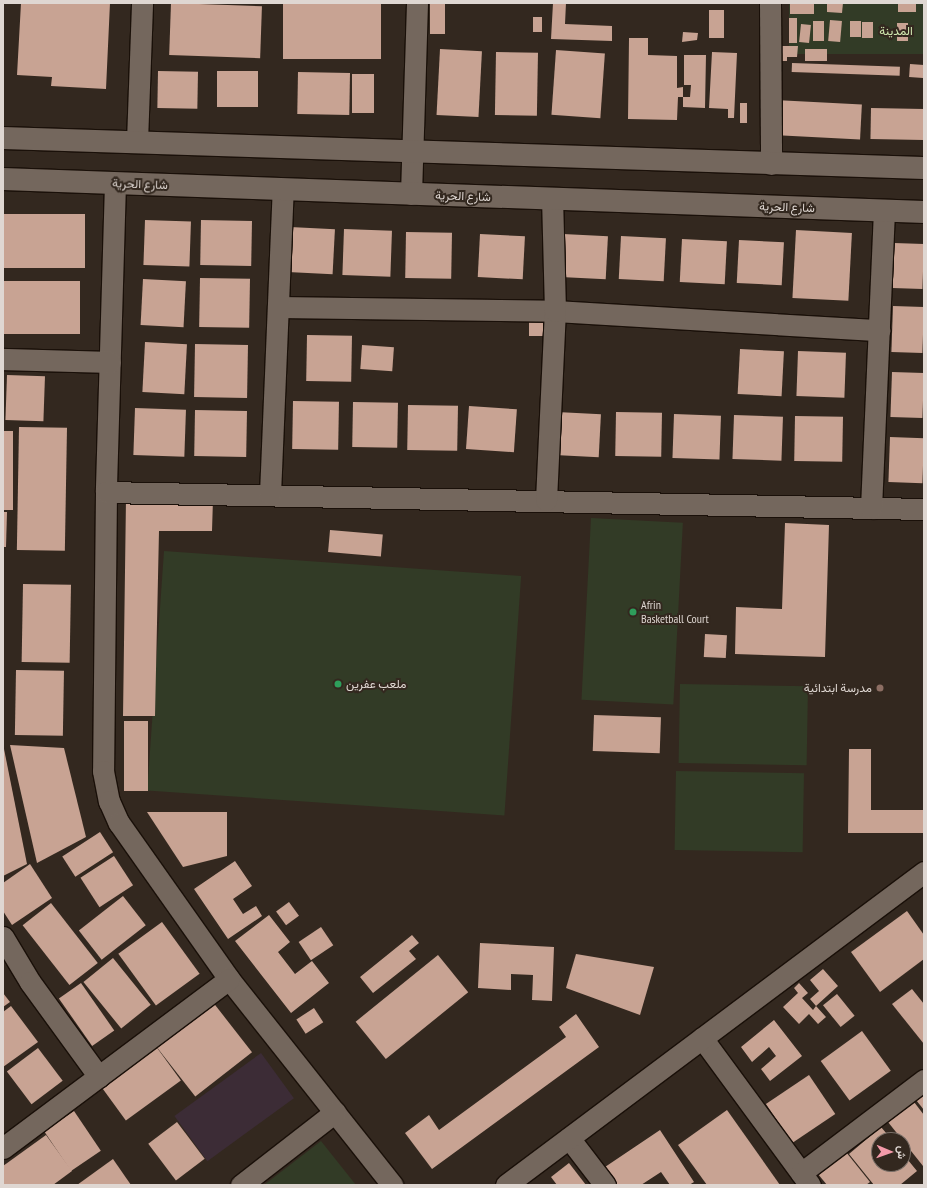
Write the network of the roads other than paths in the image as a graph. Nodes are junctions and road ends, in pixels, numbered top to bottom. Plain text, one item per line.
1 (142, 3) edge
2 (418, 3) edge
3 (770, 3) edge
4 (3, 138) edge
5 (137, 140) junction
6 (412, 149) junction
7 (771, 164) junction
8 (924, 168) edge
9 (3, 180) edge
10 (115, 183) junction
11 (283, 189) junction
12 (411, 194) junction
13 (552, 199) junction
14 (884, 210) junction
15 (924, 212) edge
16 (278, 307) junction
17 (555, 311) junction
18 (879, 330) junction
19 (3, 359) edge
20 (110, 362) junction
21 (106, 492) junction
22 (270, 494) junction
23 (546, 500) junction
24 (871, 508) junction
25 (924, 509) edge
26 (924, 872) edge
27 (6, 947) edge
28 (230, 979) junction
29 (702, 1038) junction
30 (99, 1077) junction
31 (924, 1080) edge
32 (335, 1112) junction
33 (569, 1138) junction
34 (3, 1148) edge
35 (806, 1179) edge
36 (241, 1185) edge
37 (392, 1185) edge
38 (506, 1185) edge
39 (605, 1185) edge

1 - 5 street
2 - 6 street
3 - 7 street
4 - 5 main road
5 - 6 main road
6 - 7 main road
6 - 12 street
7 - 8 main road
9 - 10 main road, شارع الحرية
10 - 11 main road, شارع الحرية
10 - 20 street
11 - 12 main road, شارع الحرية
11 - 16 street
12 - 13 main road, شارع الحرية
13 - 14 main road, شارع الحرية
13 - 17 street
14 - 15 main road, شارع الحرية
14 - 18 street
16 - 17 street
16 - 22 street
17 - 18 street
17 - 23 street
18 - 24 street
19 - 20 street
20 - 21 street
21 - 22 street
21 - 28 street
22 - 23 street
23 - 24 street
24 - 25 street
26 - 29 street
27 - 30 street
28 - 30 street
28 - 32 street
29 - 33 street
29 - 35 street
30 - 34 street
31 - 35 street
32 - 36 street
32 - 37 street
33 - 38 street
33 - 39 street

